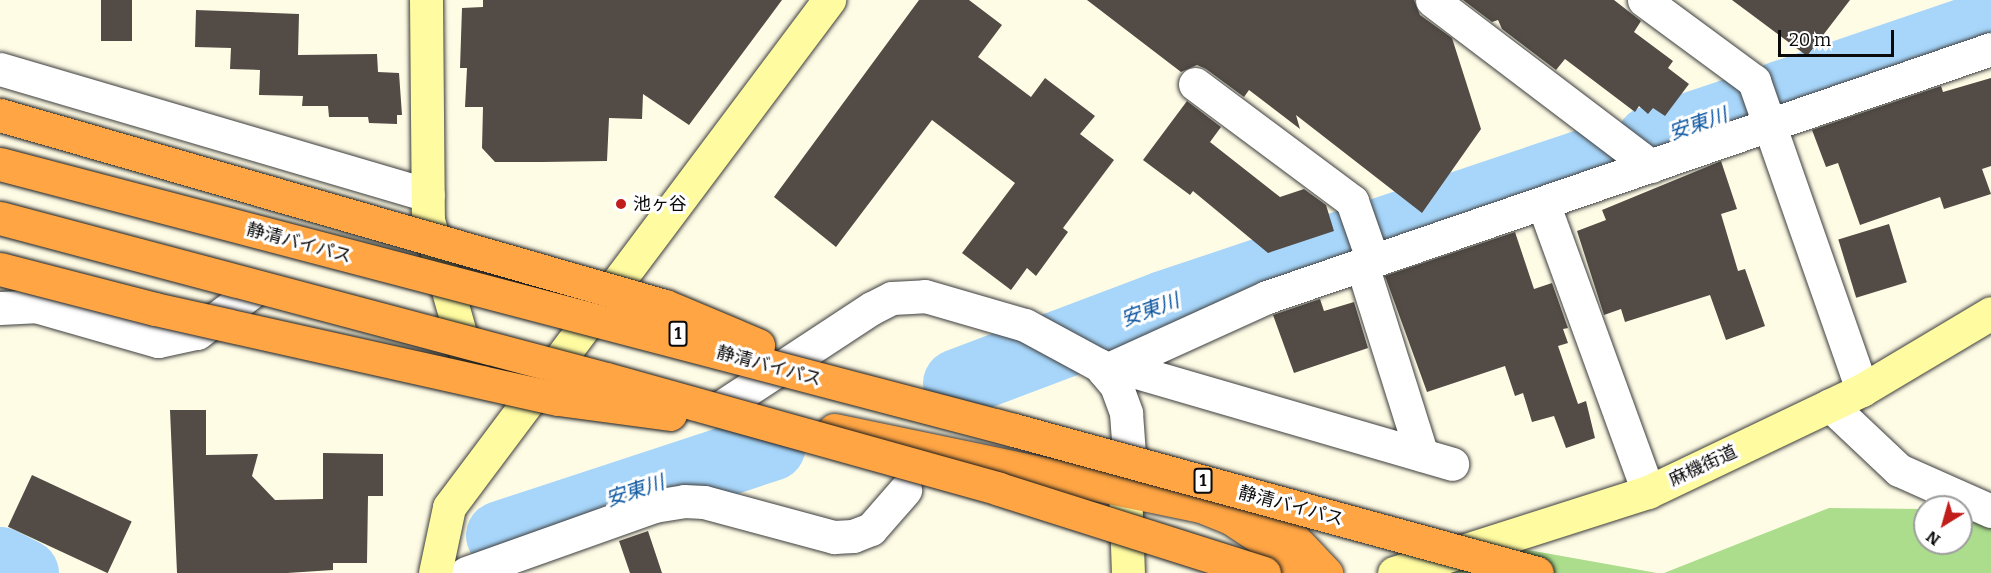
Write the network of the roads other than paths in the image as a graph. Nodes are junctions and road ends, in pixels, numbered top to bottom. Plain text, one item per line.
1 (426, 0) edge
2 (829, 0) edge
3 (1432, 0) edge
4 (1653, 3) edge
5 (1991, 49) edge
6 (0, 69) edge
7 (1195, 84) dead end
8 (0, 115) edge
9 (1770, 125) junction
10 (0, 155) edge
11 (0, 164) edge
12 (1652, 166) junction
13 (428, 195) junction
14 (1543, 203) junction
15 (0, 218) edge
16 (0, 225) edge
17 (1367, 263) junction
18 (0, 269) edge
19 (444, 274) junction
20 (250, 293) junction
21 (0, 308) edge
22 (594, 312) junction
23 (1991, 313) edge
24 (465, 351) junction
25 (785, 363) junction
26 (1107, 368) junction
27 (549, 372) junction
28 (1862, 390) junction
29 (868, 391) junction
30 (1830, 405) junction
31 (721, 408) junction
32 (782, 429) junction
33 (1129, 454) junction
34 (1125, 488) junction
35 (905, 490) dead end
36 (1648, 492) junction
37 (1955, 494) junction
38 (1991, 495) edge
39 (1991, 511) edge
40 (435, 573) edge
41 (466, 573) edge
42 (1128, 573) edge
43 (1264, 573) edge
44 (1288, 573) edge
45 (1326, 573) edge
46 (1394, 573) edge
47 (1538, 573) edge

1 - 13 street
2 - 22 street
3 - 12 street
4 - 9 street
5 - 9 street
6 - 13 street
7 - 17 street
8 - 29 highway, 1, bridge
9 - 12 street
9 - 28 street
10 - 19 highway, 1
11 - 29 highway, 静清バイパス / 1, bridge
12 - 14 street
13 - 19 street
14 - 17 street
14 - 36 street
15 - 32 highway, bridge
16 - 20 highway, 1
17 - 26 street
17 - 26 street
18 - 32 highway, bridge
19 - 22 highway, 1
19 - 24 street
20 - 21 street
20 - 24 highway, 1
22 - 25 highway, 1
22 - 27 street
23 - 28 street, 麻機街道
24 - 27 highway, 1
25 - 26 street
25 - 31 street
25 - 33 highway, 1
26 - 33 street
27 - 31 highway, 1
27 - 40 street
28 - 30 street, 麻機街道
29 - 47 highway, 静清バイパス / 1, bridge
30 - 36 street, 麻機街道
30 - 37 street
31 - 34 highway, 1
32 - 43 highway, bridge
33 - 45 highway, 1
34 - 42 street
34 - 44 highway, 1
35 - 41 street
36 - 46 street, 麻機街道
37 - 38 street
37 - 39 street

